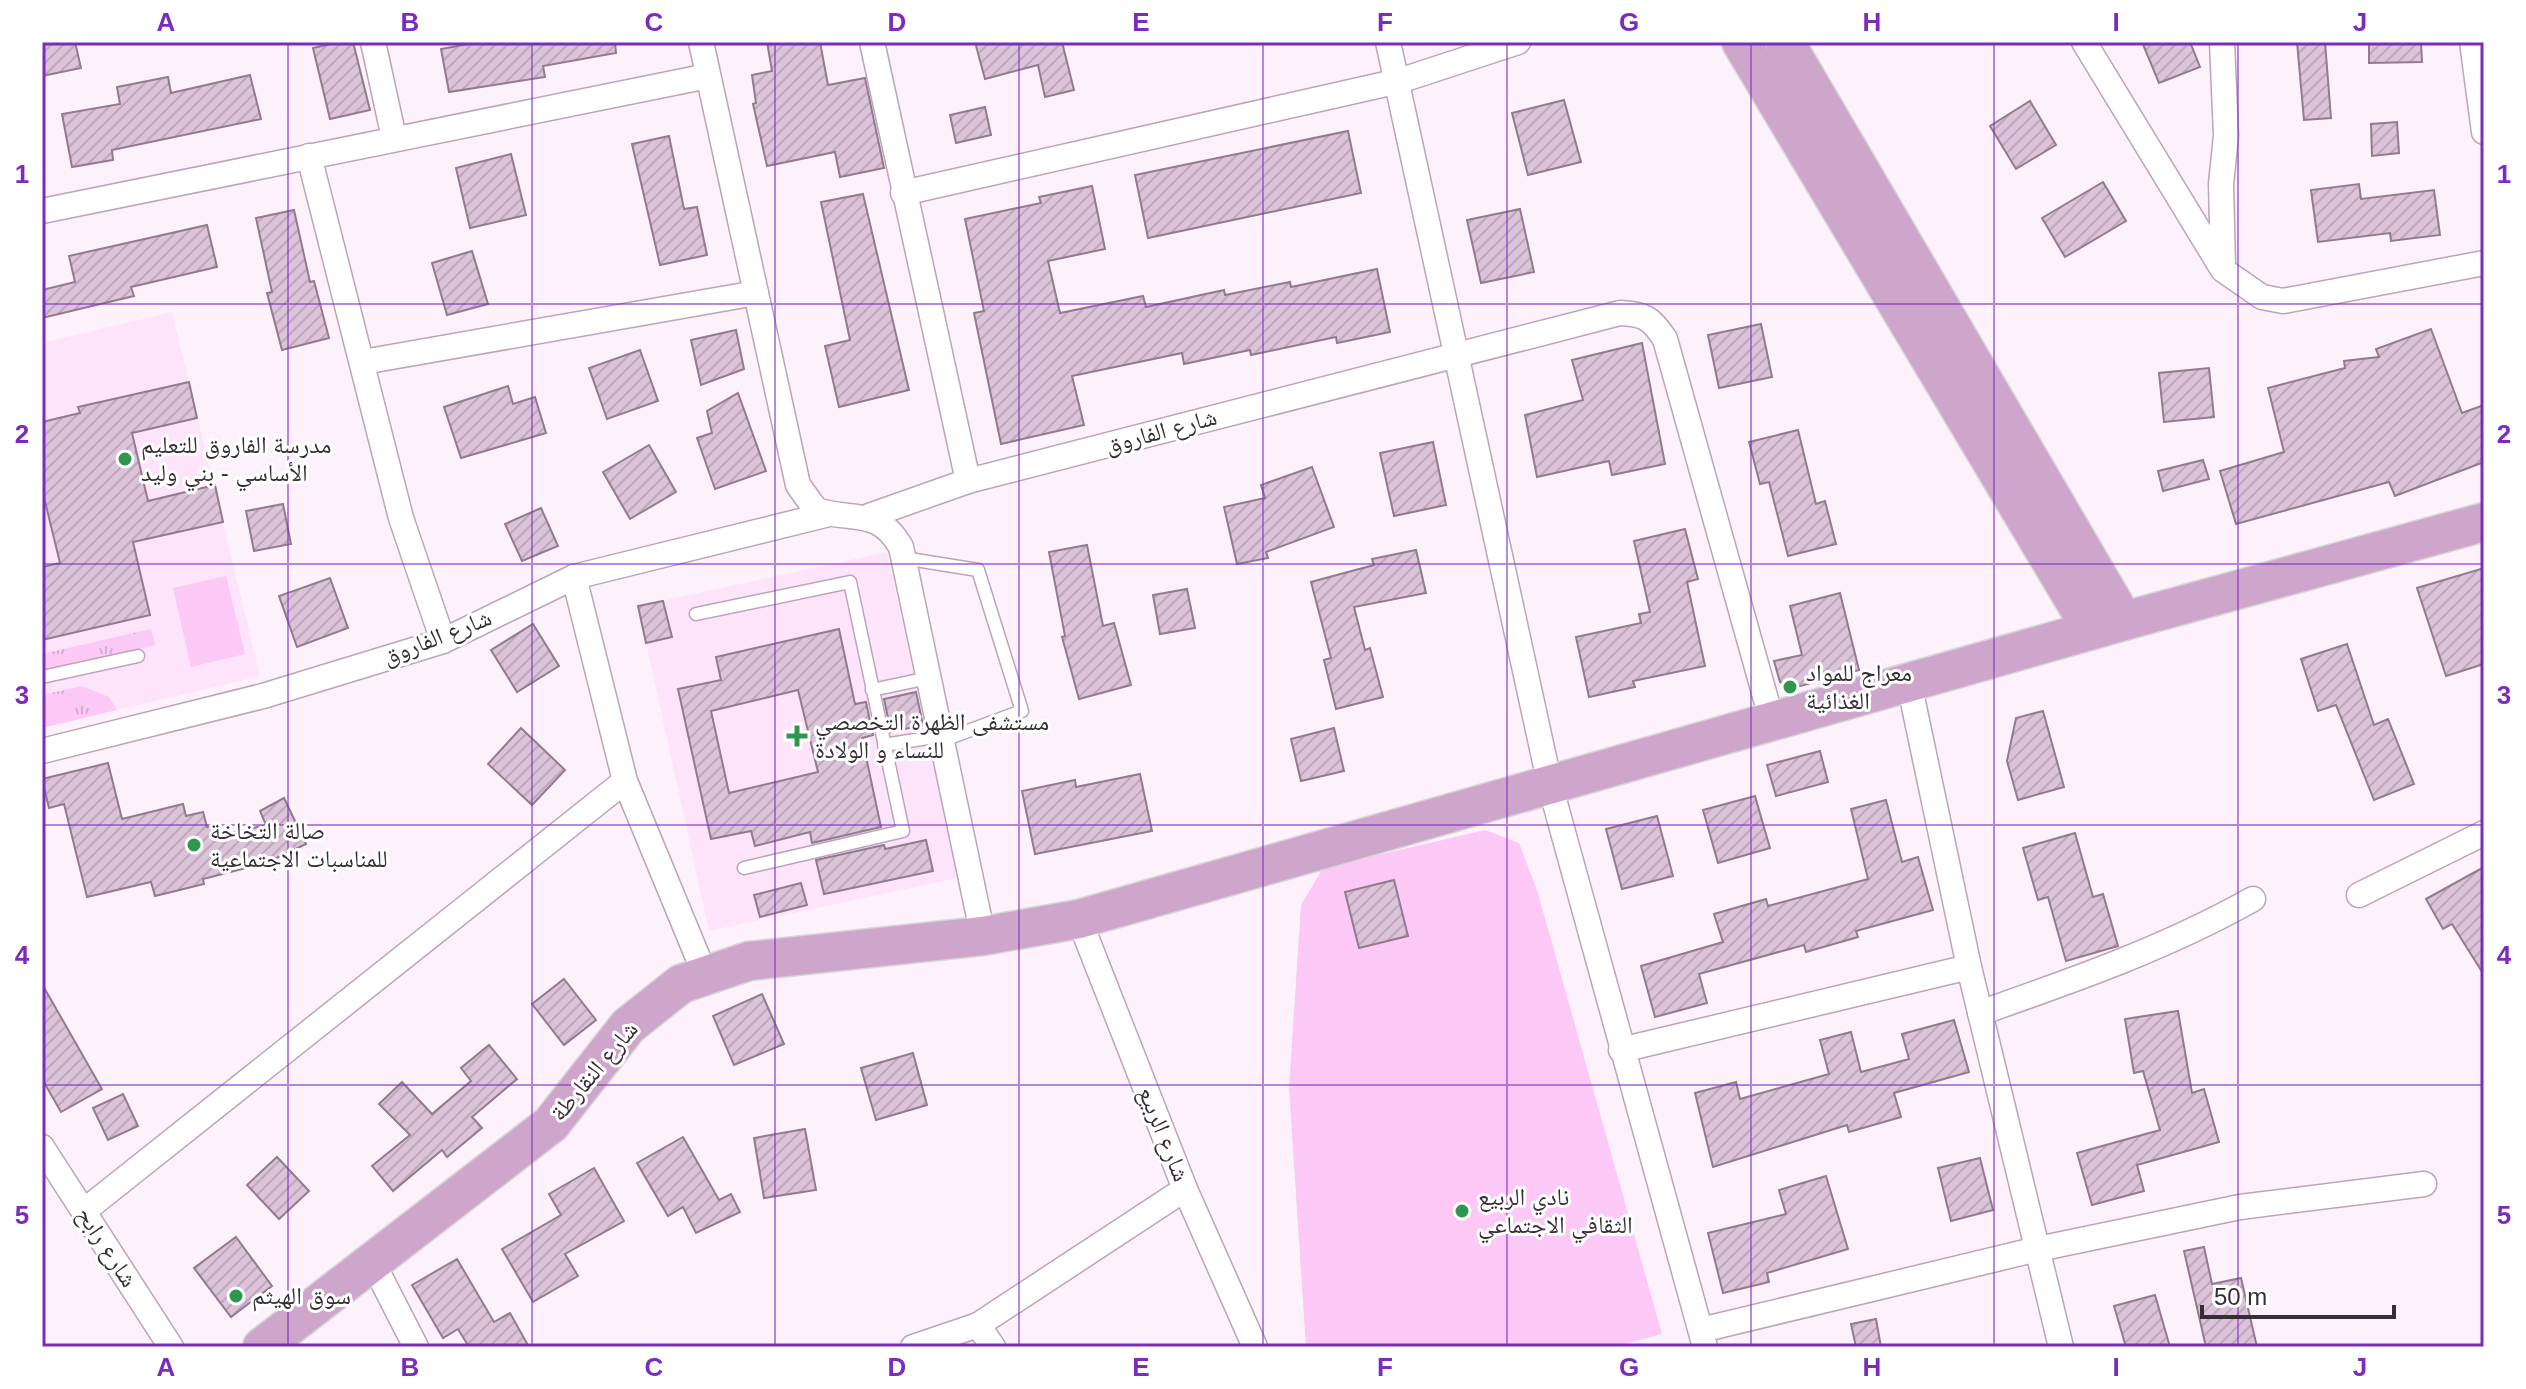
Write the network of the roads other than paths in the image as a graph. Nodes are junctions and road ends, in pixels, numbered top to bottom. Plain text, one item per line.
1 (373, 42) edge
2 (701, 42) edge
3 (872, 42) edge
4 (1388, 42) edge
5 (1518, 42) edge
6 (1741, 42) edge
7 (1785, 42) edge
8 (2084, 42) edge
9 (2222, 42) edge
10 (2472, 42) edge
11 (708, 76) junction
12 (1399, 81) junction
13 (2484, 132) edge
14 (394, 138) junction
15 (309, 156) junction
16 (903, 193) junction
17 (42, 211) edge
18 (2484, 263) edge
19 (2223, 270) junction
20 (756, 293) junction
21 (1457, 353) junction
22 (363, 362) junction
23 (968, 481) junction
24 (829, 514) junction
25 (869, 516) junction
26 (2484, 522) edge
27 (903, 558) junction
28 (574, 577) junction
29 (696, 614) dead end
30 (2108, 625) junction
31 (443, 641) junction
32 (138, 656) dead end
33 (42, 677) edge
34 (928, 678) junction
35 (1909, 683) junction
36 (872, 690) junction
37 (1772, 721) junction
38 (941, 738) junction
39 (884, 745) junction
40 (42, 751) edge
41 (625, 781) junction
42 (1550, 785) junction
43 (2484, 833) edge
44 (744, 868) dead end
45 (2359, 895) dead end
46 (2253, 899) dead end
47 (1079, 919) junction
48 (983, 936) junction
49 (1969, 967) junction
50 (706, 977) junction
51 (1980, 1013) junction
52 (1621, 1050) junction
53 (42, 1147) edge
54 (2424, 1184) dead end
55 (1185, 1189) junction
56 (84, 1211) junction
57 (2038, 1249) junction
58 (372, 1261) junction
59 (978, 1325) junction
60 (1703, 1339) edge
61 (171, 1347) edge
62 (262, 1347) edge
63 (416, 1347) edge
64 (913, 1347) edge
65 (993, 1347) edge
66 (1255, 1347) edge
67 (2061, 1347) edge

1 - 14 street
2 - 11 street
3 - 16 street
4 - 12 street
5 - 12 street
6 - 30 main road
7 - 30 main road
8 - 19 street
9 - 19 street
10 - 13 street
11 - 14 street
11 - 20 street
12 - 16 street
12 - 21 street
14 - 15 street
15 - 17 street
15 - 22 street
16 - 23 street
18 - 19 street
20 - 22 street
20 - 24 street
21 - 23 street, شارع الفاروق
21 - 37 street, شارع الفاروق
21 - 42 street
22 - 31 street
23 - 25 street, شارع الفاروق
24 - 25 street, شارع الفاروق
24 - 28 street, شارع الفاروق
25 - 27 street
26 - 30 main road, شارع النقارطة
27 - 34 street
27 - 38 lane
28 - 31 street, شارع الفاروق
28 - 41 street
29 - 36 lane
30 - 35 main road, شارع النقارطة
31 - 40 street, شارع الفاروق
32 - 33 lane
34 - 36 lane
34 - 38 street
35 - 37 main road, شارع النقارطة
35 - 49 street
36 - 39 lane
37 - 42 main road, شارع النقارطة
38 - 39 lane
38 - 48 street
39 - 44 lane
41 - 50 street
41 - 56 street
42 - 47 main road, شارع النقارطة
42 - 52 street
43 - 45 street
46 - 51 street
47 - 48 main road, شارع النقارطة
47 - 55 street, شارع الربيع
48 - 50 main road, شارع النقارطة
49 - 51 street
49 - 52 street
50 - 58 main road, شارع النقارطة
51 - 57 street
52 - 60 street
53 - 56 street, شارع رابح
54 - 57 street
55 - 59 street
55 - 66 street, شارع الربيع
56 - 61 street, شارع رابح
57 - 60 street
57 - 67 street
58 - 62 main road, شارع النقارطة
58 - 63 street
59 - 64 street
59 - 65 street

